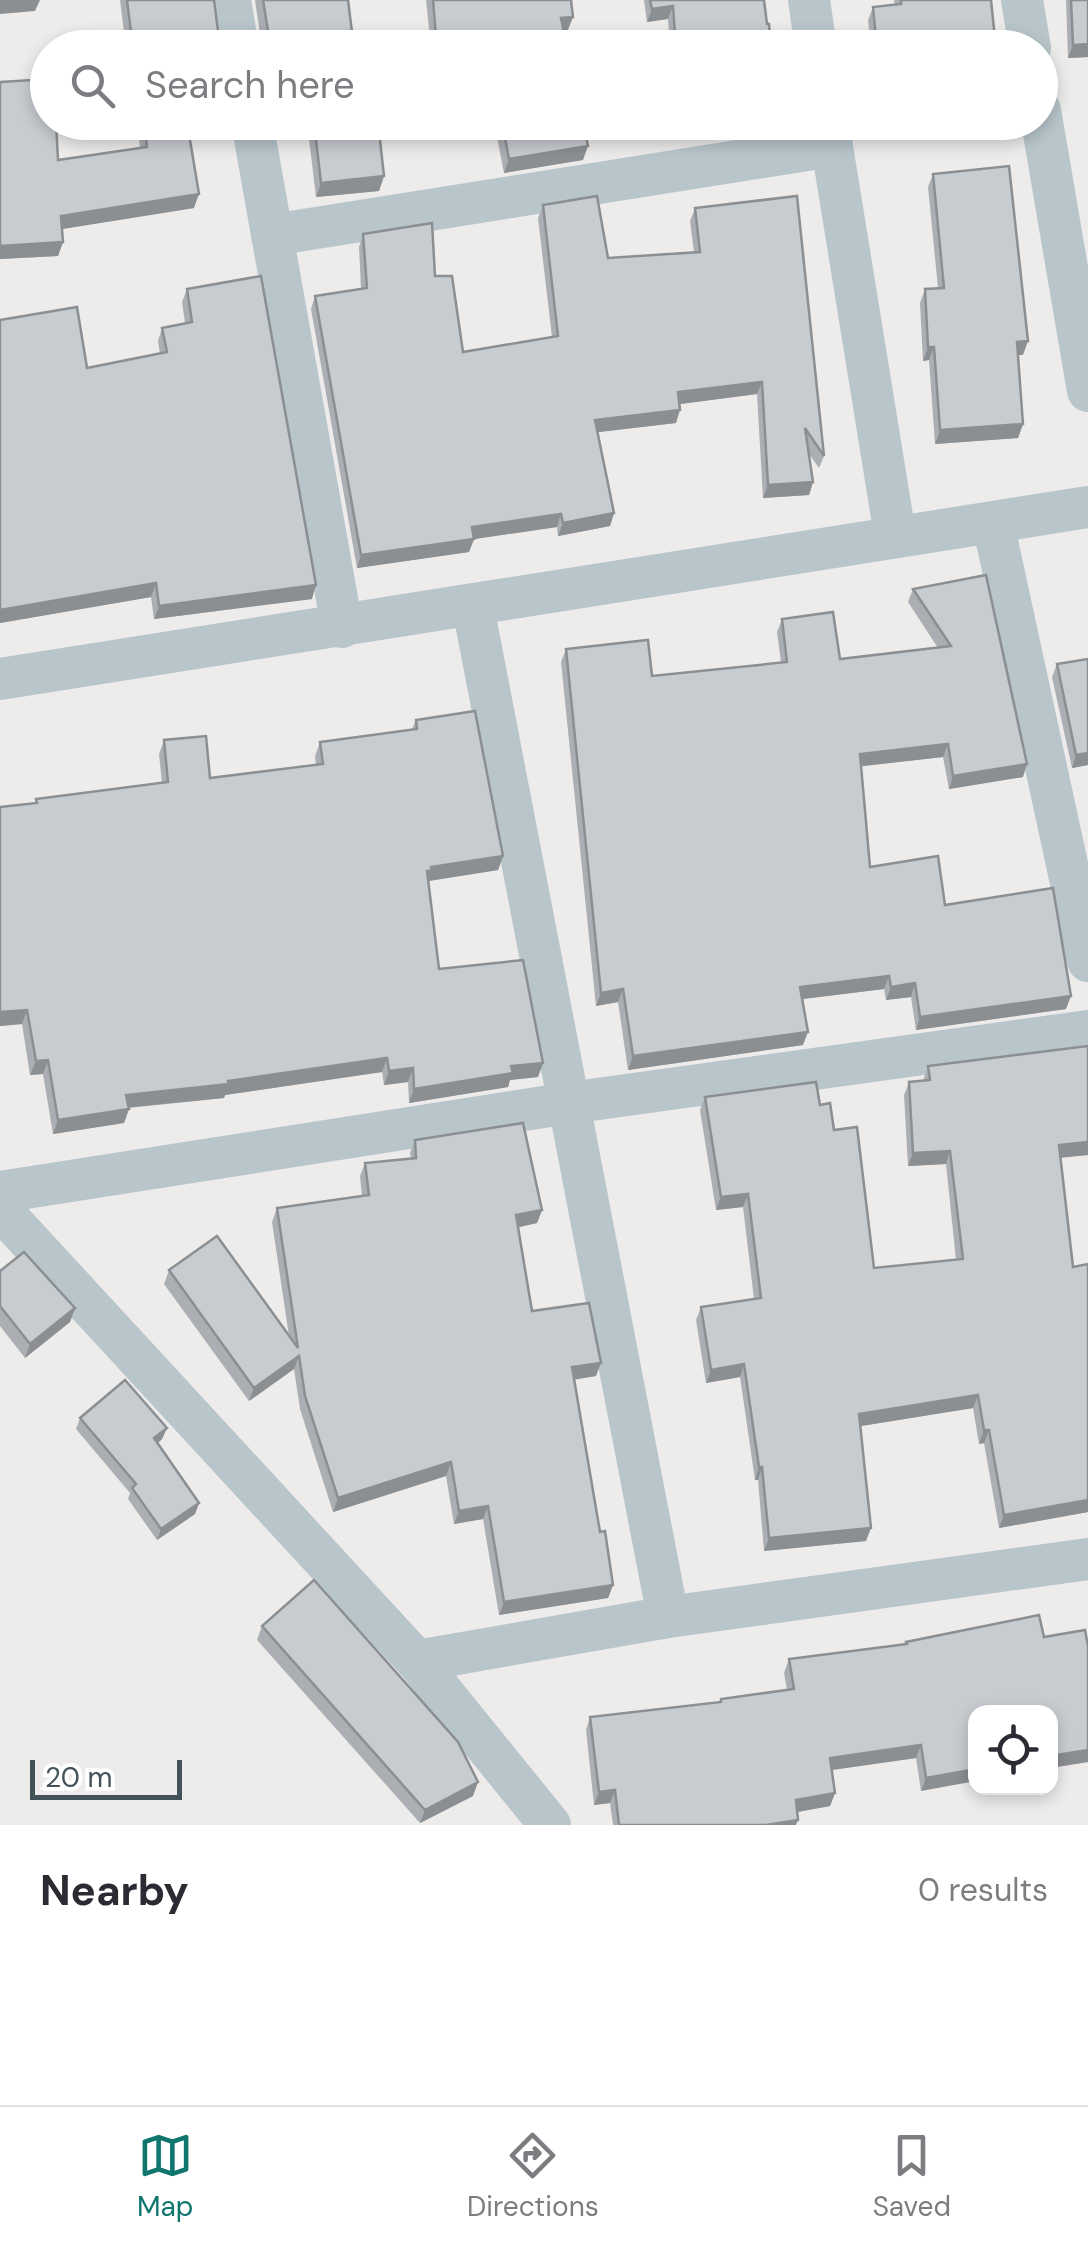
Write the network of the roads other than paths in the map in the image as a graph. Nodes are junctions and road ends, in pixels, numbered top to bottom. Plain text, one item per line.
1 (230, 0) edge
2 (809, 0) edge
3 (1022, 0) edge
4 (235, 30) edge
5 (813, 30) edge
6 (1027, 30) edge
7 (255, 140) edge
8 (777, 140) edge
9 (838, 140) edge
10 (1045, 140) edge
11 (272, 235) junction
12 (1088, 391) edge
13 (1088, 507) edge
14 (993, 523) junction
15 (895, 535) junction
16 (474, 606) junction
17 (342, 627) junction
18 (0, 679) edge
19 (1088, 961) edge
20 (1088, 1031) edge
21 (569, 1103) junction
22 (0, 1192) edge
23 (0, 1209) edge
24 (1088, 1559) edge
25 (668, 1617) junction
26 (416, 1661) junction
27 (550, 1825) edge

1 - 4 street
2 - 5 street
3 - 6 street
7 - 11 street
8 - 11 street
9 - 15 street
10 - 12 street
11 - 17 street
13 - 14 street
14 - 15 street
14 - 19 street
15 - 16 street
16 - 17 street
16 - 21 street
17 - 18 street
20 - 21 street
21 - 22 street
21 - 25 street
23 - 26 street
24 - 25 street
25 - 26 street
26 - 27 street

